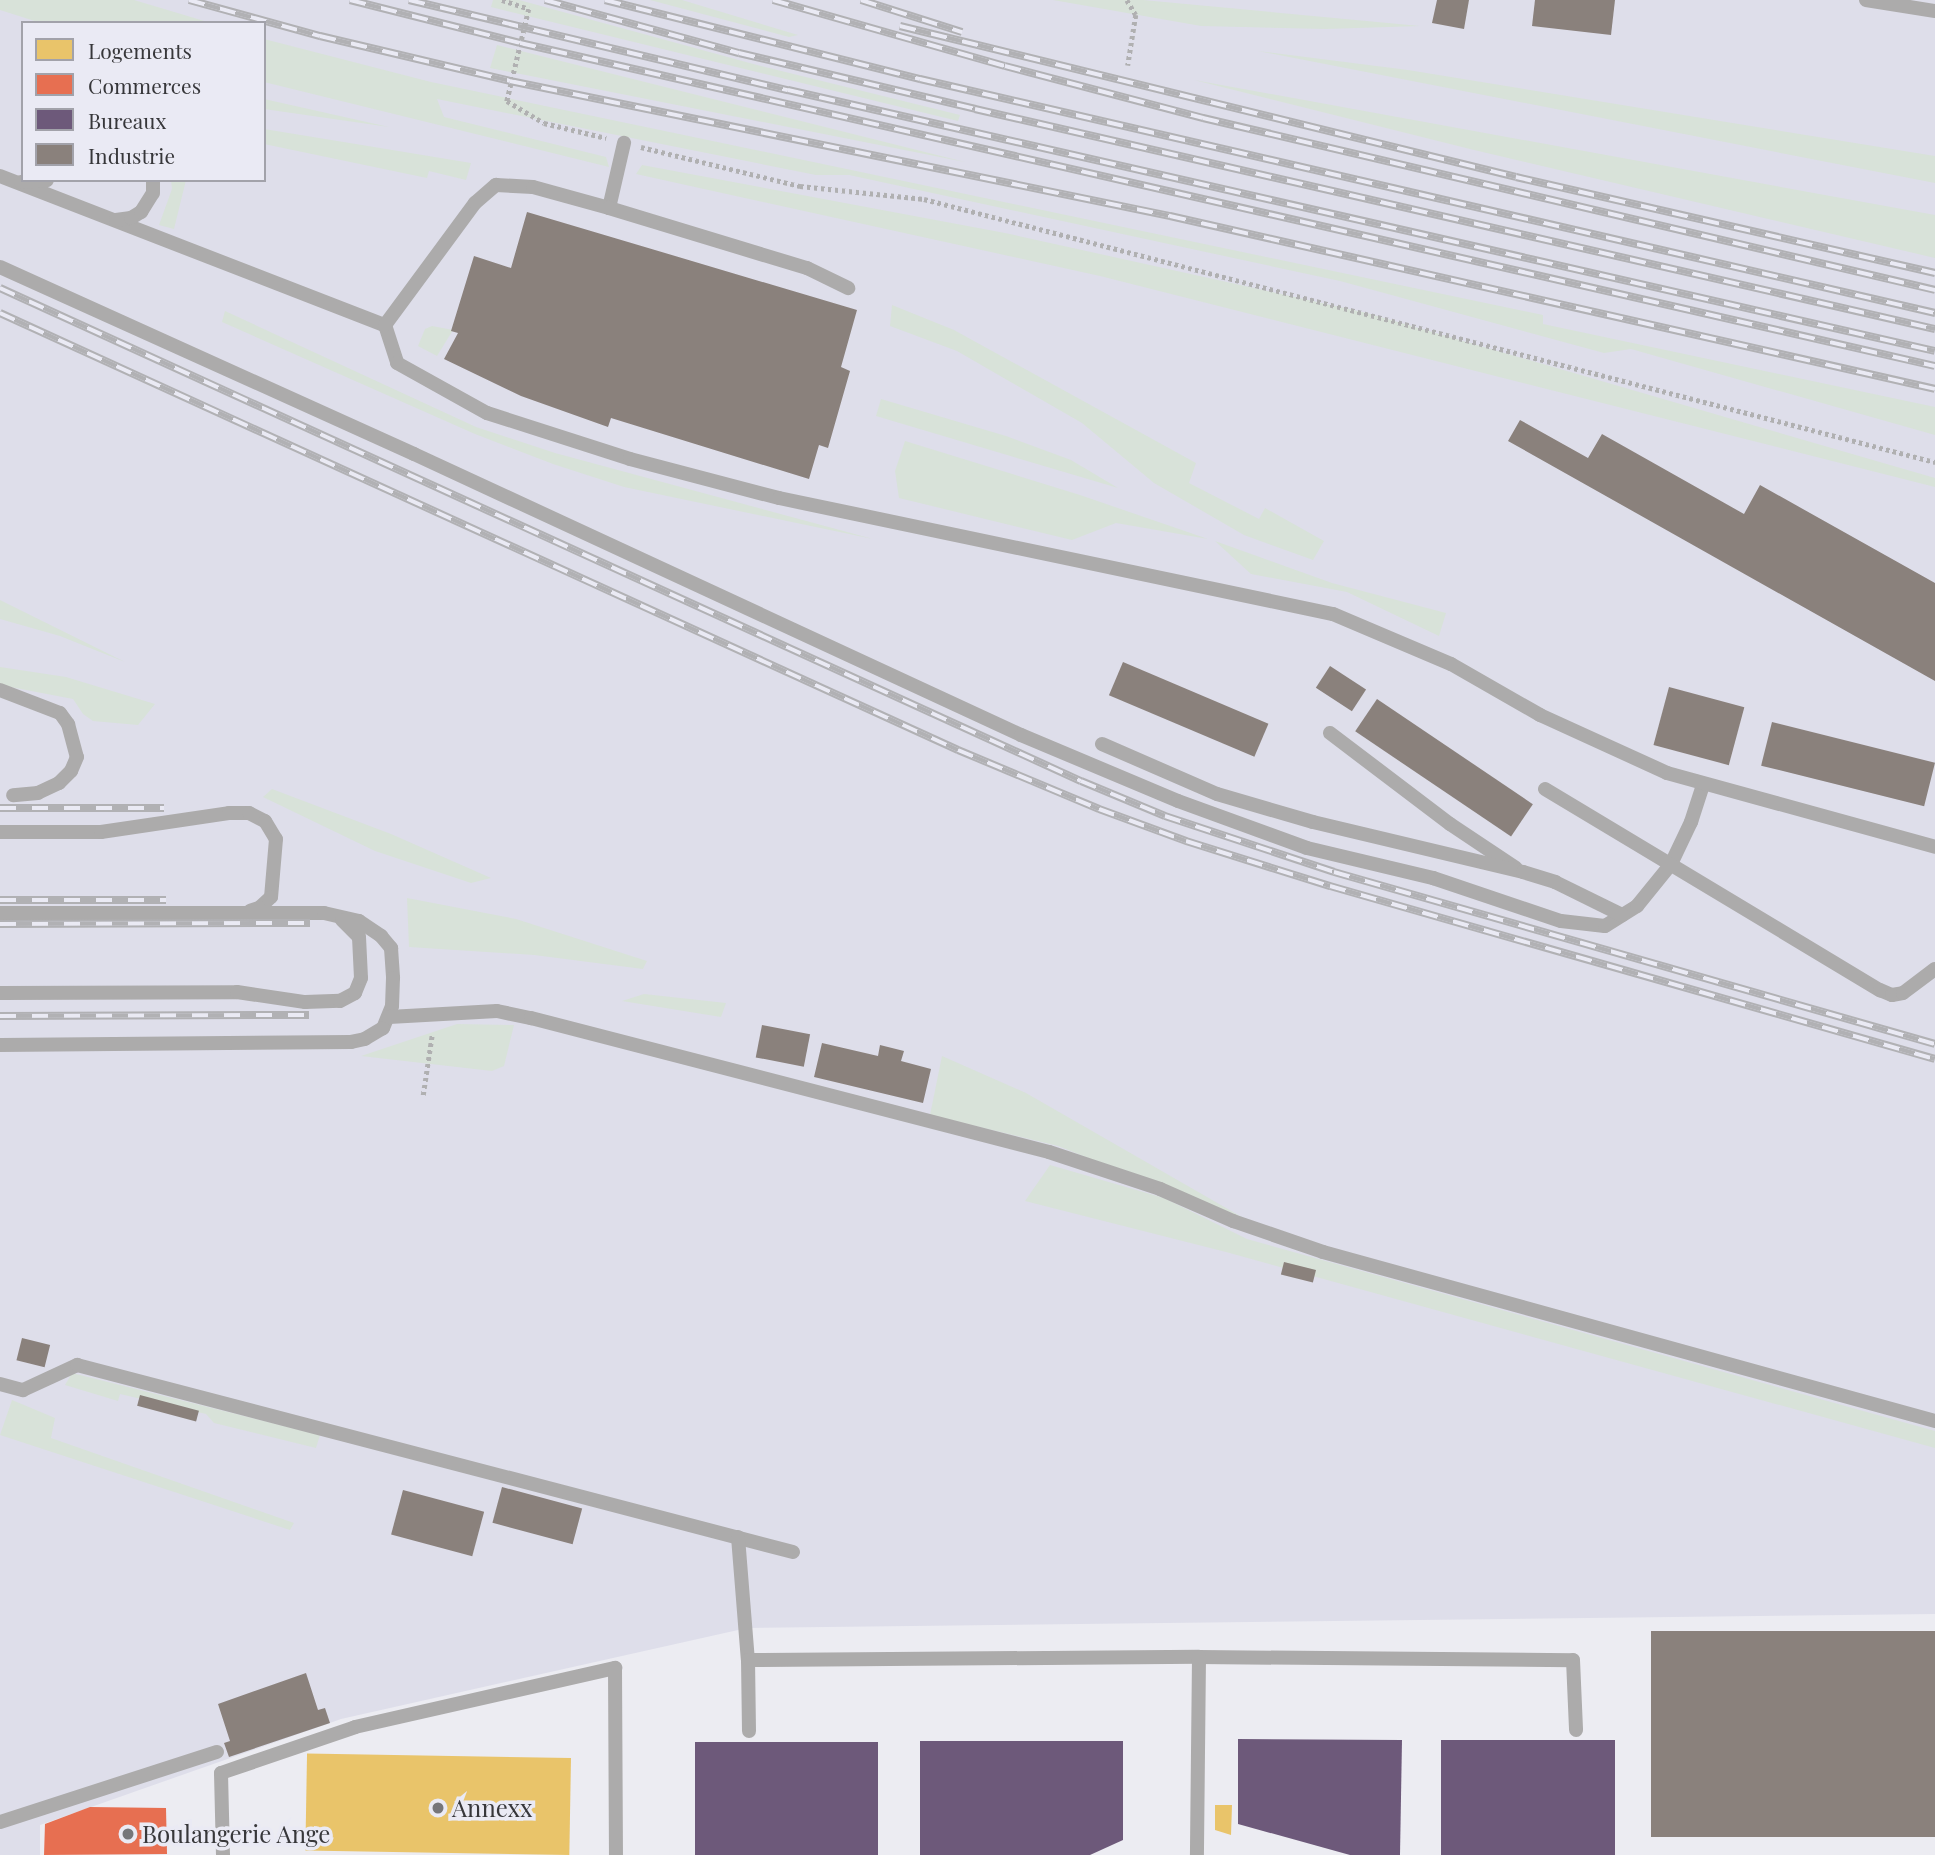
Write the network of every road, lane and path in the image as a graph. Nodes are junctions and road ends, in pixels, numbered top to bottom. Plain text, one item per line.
1 (502, 0) edge
2 (1127, 0) edge
3 (1866, 0) edge
4 (1935, 11) edge
5 (1128, 65) dead end
6 (624, 143) junction
7 (1, 176) edge
8 (21, 182) edge
9 (153, 182) edge
10 (609, 208) junction
11 (108, 218) junction
12 (0, 267) edge
13 (848, 288) dead end
14 (385, 325) junction
15 (1935, 462) edge
16 (0, 690) edge
17 (1329, 733) dead end
18 (1102, 744) dead end
19 (1703, 784) junction
20 (1545, 789) dead end
21 (13, 795) dead end
22 (0, 832) edge
23 (1935, 848) edge
24 (1671, 864) junction
25 (1523, 872) junction
26 (249, 911) junction
27 (0, 913) edge
28 (332, 914) junction
29 (1622, 915) junction
30 (1935, 970) edge
31 (0, 993) edge
32 (389, 1017) junction
33 (0, 1045) edge
34 (430, 1053) dead end
35 (423, 1095) dead end
36 (0, 1384) edge
37 (1935, 1421) edge
38 (738, 1537) junction
39 (793, 1552) dead end
40 (1199, 1657) junction
41 (748, 1661) junction
42 (1576, 1730) dead end
43 (749, 1731) dead end
44 (217, 1752) dead end
45 (0, 1822) edge
46 (223, 1855) edge
47 (616, 1855) edge
48 (1197, 1855) edge

1 - 6 path
2 - 5 path
3 - 4 lane
6 - 10 lane
6 - 15 path
7 - 8 lane
7 - 11 lane
9 - 11 lane
10 - 13 lane
10 - 14 lane
11 - 14 lane
12 - 29 lane
14 - 19 lane
16 - 21 lane
17 - 25 lane
18 - 25 lane
19 - 23 lane
19 - 24 lane
20 - 24 lane
22 - 26 lane
24 - 29 lane
24 - 30 lane
25 - 29 lane
26 - 27 lane
26 - 28 lane
28 - 31 lane
28 - 32 lane
32 - 33 lane
32 - 37 lane
34 - 35 path
36 - 38 lane
38 - 39 lane
38 - 41 lane
40 - 41 lane
40 - 42 lane
40 - 48 lane
41 - 43 lane
44 - 45 lane
46 - 47 lane

